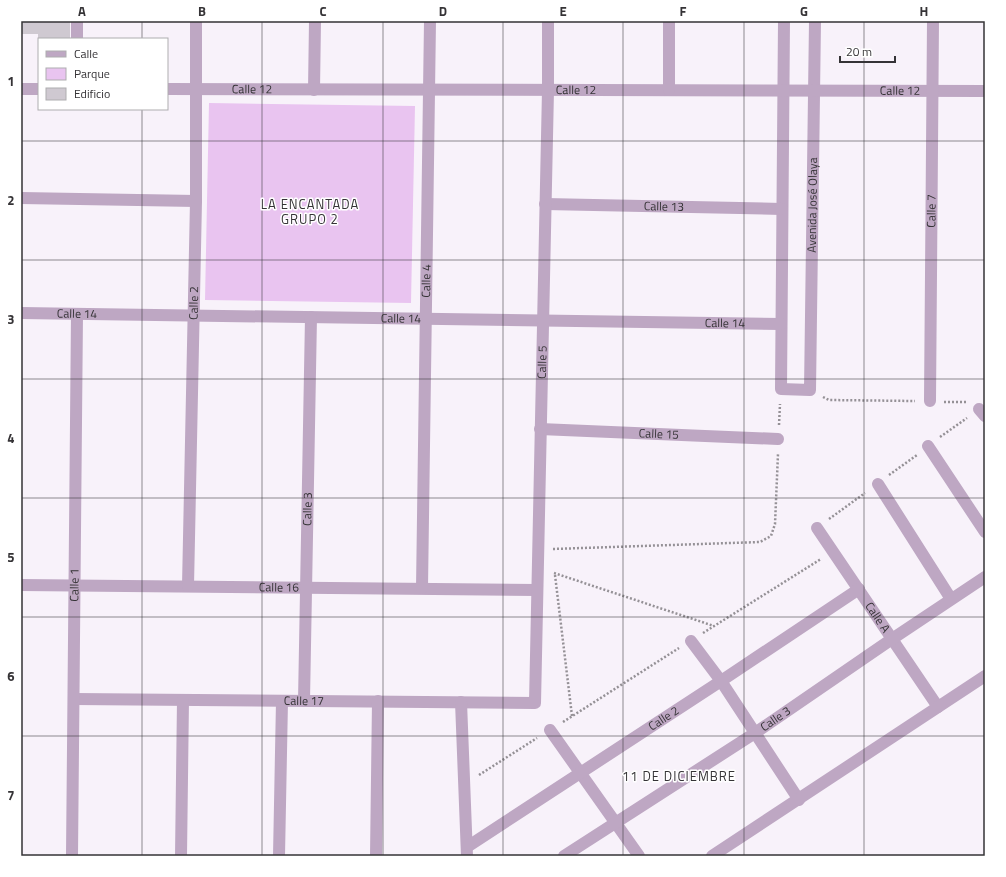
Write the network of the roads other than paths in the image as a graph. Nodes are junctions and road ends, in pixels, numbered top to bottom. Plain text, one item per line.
1 (77, 21) edge
2 (196, 21) edge
3 (315, 21) edge
4 (430, 21) edge
5 (548, 21) edge
6 (669, 21) edge
7 (784, 21) edge
8 (815, 21) edge
9 (934, 21) edge
10 (77, 38) edge
11 (21, 89) edge
12 (38, 89) edge
13 (168, 89) edge
14 (196, 89) junction
15 (314, 90) junction
16 (429, 90) junction
17 (548, 90) junction
18 (669, 90) junction
19 (783, 91) junction
20 (814, 91) junction
21 (933, 91) junction
22 (985, 91) edge
23 (21, 198) edge
24 (196, 201) junction
25 (545, 204) junction
26 (782, 209) junction
27 (21, 313) edge
28 (77, 314) junction
29 (193, 315) junction
30 (311, 317) junction
31 (426, 318) junction
32 (543, 320) junction
33 (781, 324) junction
34 (930, 401) road end
35 (540, 429) junction
36 (778, 439) road end
37 (928, 446) road end
38 (878, 484) road end
39 (817, 528) road end
40 (985, 532) edge
41 (985, 577) edge
42 (21, 584) edge
43 (75, 585) junction
44 (188, 586) junction
45 (306, 587) junction
46 (422, 588) junction
47 (859, 589) junction
48 (537, 590) junction
49 (951, 599) junction
50 (892, 638) junction
51 (691, 641) road end
52 (985, 676) edge
53 (721, 681) junction
54 (74, 699) junction
55 (183, 700) junction
56 (282, 701) junction
57 (304, 701) junction
58 (378, 702) junction
59 (461, 702) junction
60 (535, 703) joint
61 (938, 707) junction
62 (550, 730) road end
63 (755, 734) junction
64 (580, 773) junction
65 (799, 800) junction
66 (615, 822) junction
67 (467, 851) edge
68 (72, 856) edge
69 (181, 856) edge
70 (279, 856) edge
71 (376, 856) edge
72 (564, 856) edge
73 (639, 856) edge
74 (712, 856) edge

1 - 10 street
2 - 14 street, Calle 2
3 - 15 street
4 - 16 street, Calle 4
5 - 17 street, Calle 5
6 - 18 street
7 - 19 street
8 - 20 street, Avenida José Olaya
9 - 21 street, Calle 7
11 - 12 street
13 - 14 street, Calle 12
14 - 15 street, Calle 12
14 - 24 street, Calle 2
15 - 16 street, Calle 12
16 - 17 street, Calle 12
16 - 31 street, Calle 4
17 - 18 street, Calle 12
17 - 25 street, Calle 5
18 - 19 street, Calle 12
19 - 20 street, Calle 12
19 - 26 street
20 - 21 street, Calle 12
20 - 33 street, Avenida José Olaya
21 - 22 street, Calle 12
21 - 34 street, Calle 7
23 - 24 street
24 - 29 street, Calle 2
25 - 26 street, Calle 13
25 - 32 street, Calle 5
26 - 33 street
27 - 28 street, Calle 14
28 - 29 street, Calle 14
28 - 43 street, Calle 1
29 - 30 street, Calle 14
29 - 44 street, Calle 2
30 - 31 street, Calle 14
30 - 45 street, Calle 3
31 - 32 street, Calle 14
31 - 46 street, Calle 4
32 - 33 street, Calle 14
32 - 35 street, Calle 5
35 - 36 street, Calle 15
35 - 48 street, Calle 5
37 - 40 street
38 - 49 street
39 - 47 street, Calle A
41 - 49 street, Calle 3
42 - 43 street, Calle 16
43 - 44 street, Calle 16
43 - 54 street, Calle 1
44 - 45 street, Calle 16
45 - 46 street, Calle 16
45 - 57 street, Calle 3
46 - 48 street, Calle 16
47 - 50 street, Calle A
47 - 53 street, Calle 2
48 - 60 street, Calle 5
49 - 50 street, Calle 3
50 - 61 street, Calle A
50 - 63 street, Calle 3
51 - 53 street
52 - 61 street
53 - 63 street
53 - 64 street, Calle 2
54 - 55 street, Calle 17
54 - 68 street, Calle 1
55 - 56 street, Calle 17
55 - 69 street
56 - 57 street, Calle 17
56 - 70 street
57 - 58 street, Calle 17
58 - 59 street, Calle 17
58 - 71 street
59 - 60 street, Calle 17
59 - 67 street
61 - 65 street
62 - 64 street
63 - 65 street
63 - 66 street, Calle 3
64 - 66 street
64 - 67 street, Calle 2
65 - 74 street
66 - 72 street, Calle 3
66 - 73 street

